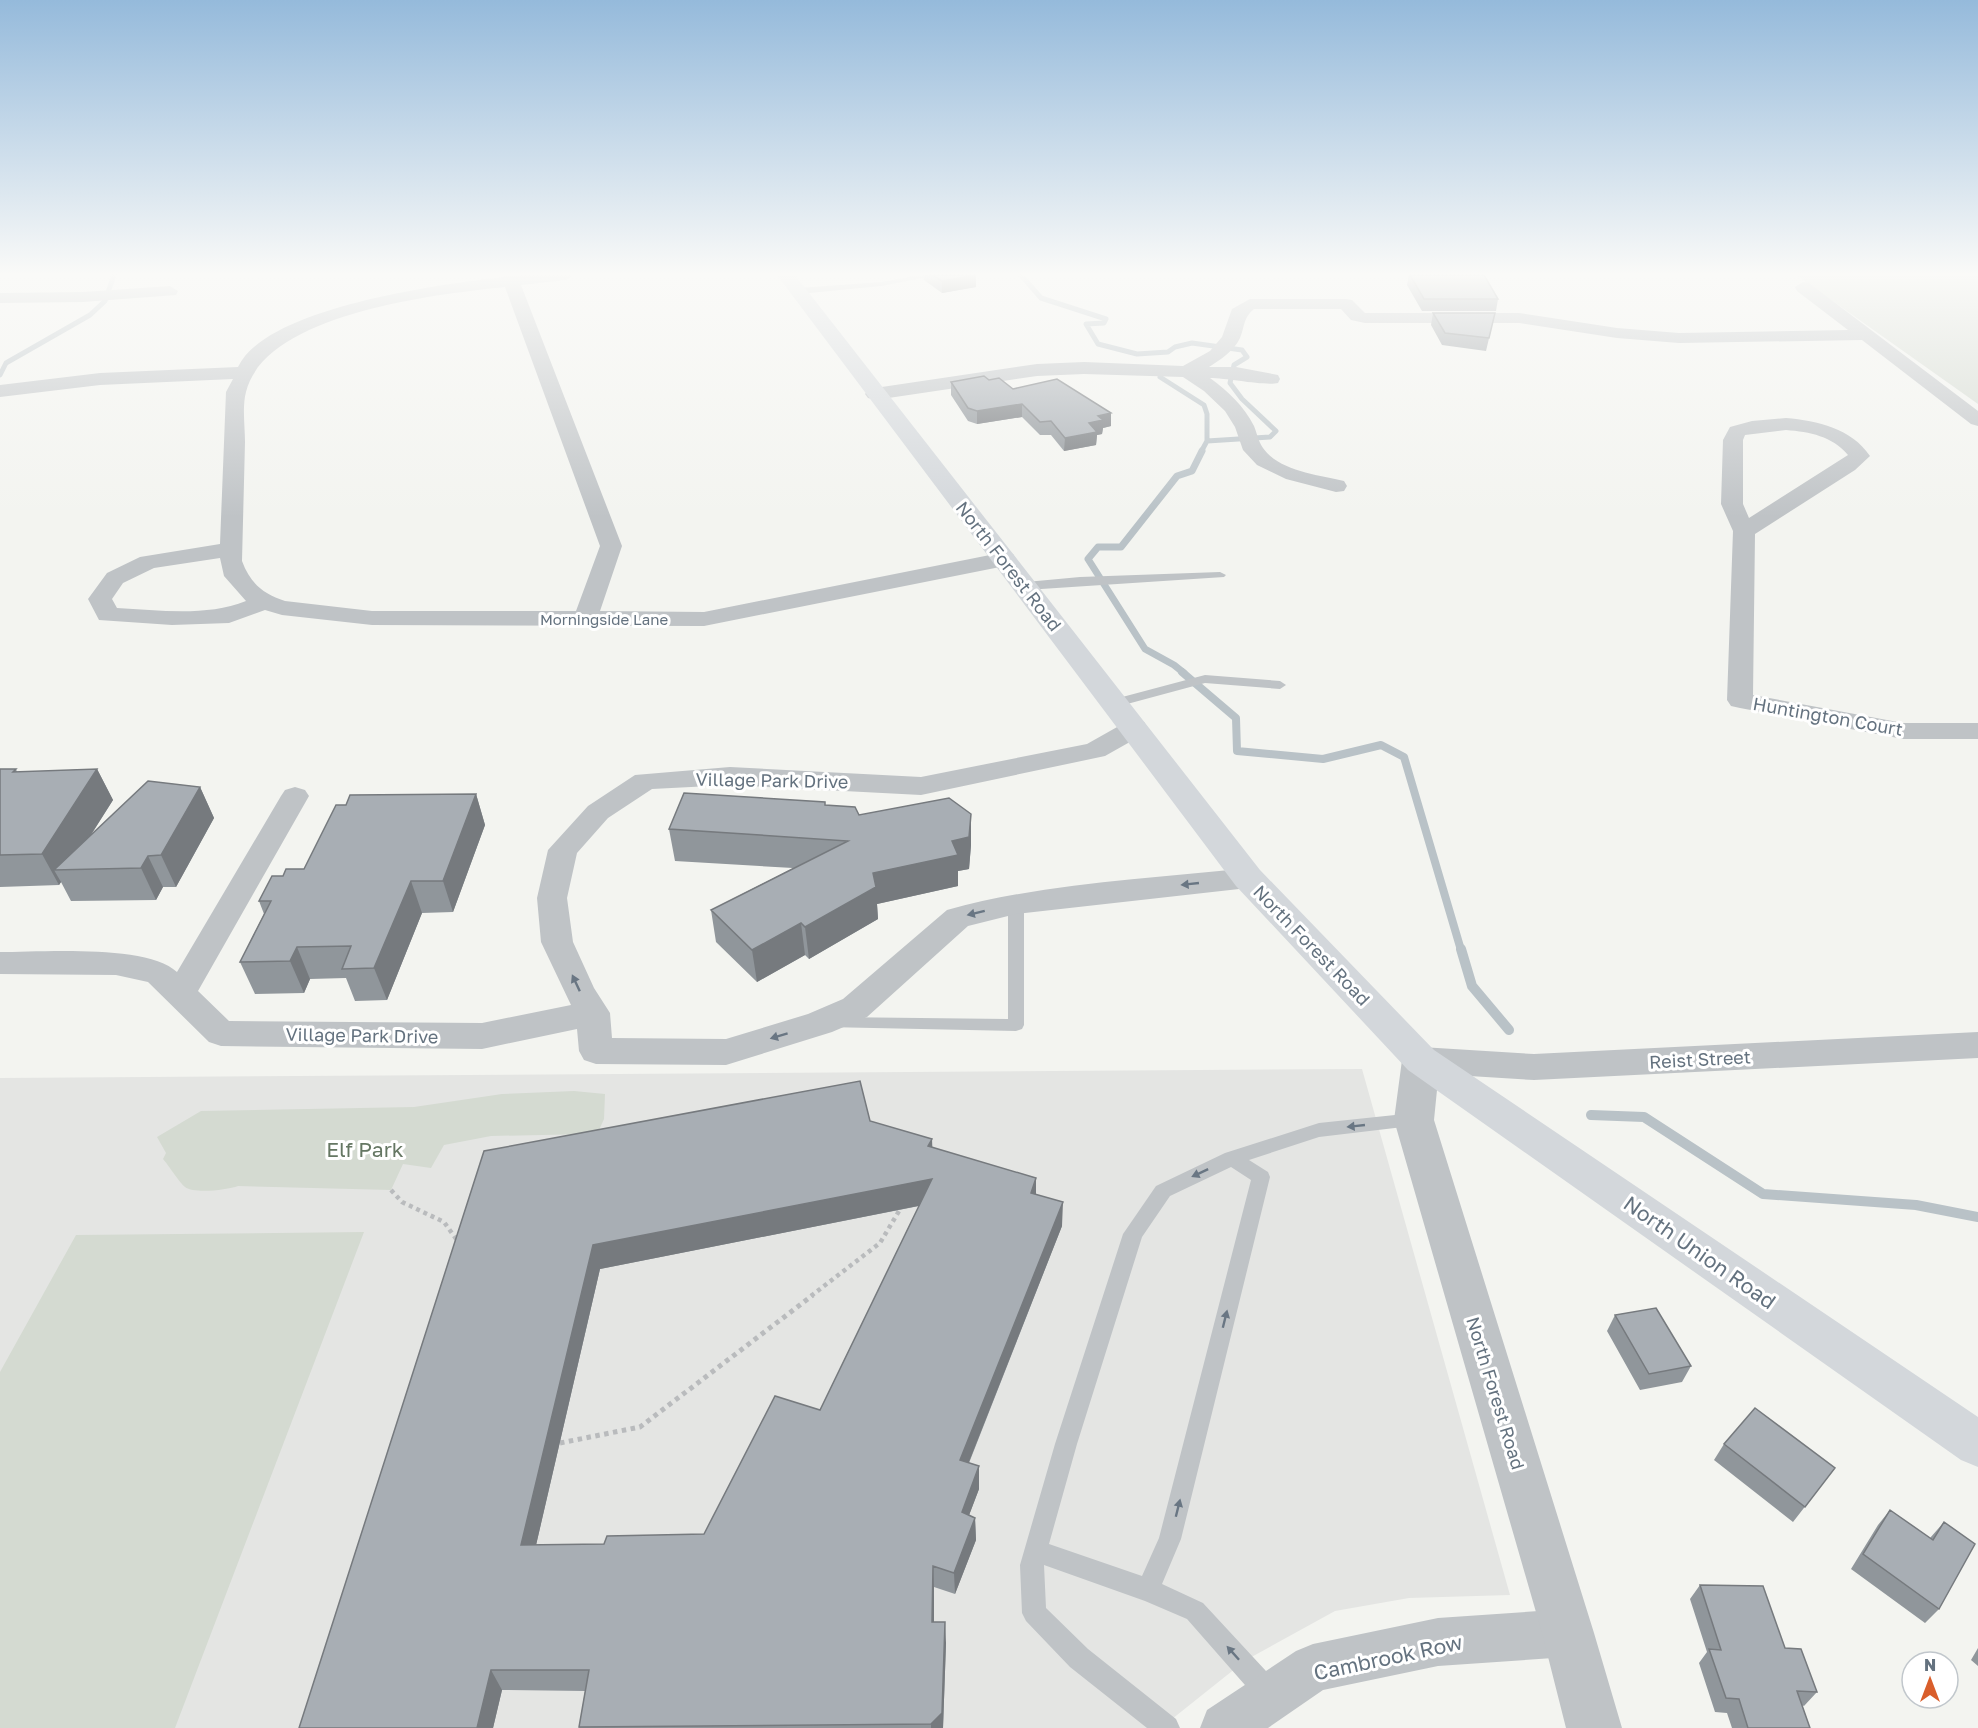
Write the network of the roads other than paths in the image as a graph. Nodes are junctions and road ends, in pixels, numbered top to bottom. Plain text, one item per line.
1 (257, 356) edge
2 (540, 356) edge
3 (847, 356) edge
4 (1215, 356) edge
5 (1892, 356) edge
6 (1186, 371) junction
7 (240, 373) junction
8 (1271, 380) dead end
9 (0, 391) edge
10 (875, 394) junction
11 (1978, 420) edge
12 (1336, 486) dead end
13 (1744, 531) junction
14 (229, 550) junction
15 (1005, 560) junction
16 (1220, 575) dead end
17 (1026, 586) junction
18 (264, 602) junction
19 (585, 620) junction
20 (1280, 684) dead end
21 (1116, 703) junction
22 (1135, 728) junction
23 (1978, 731) edge
24 (295, 796) dead end
25 (1248, 878) junction
26 (1016, 904) junction
27 (0, 963) edge
28 (180, 994) junction
29 (593, 1013) junction
30 (820, 1023) junction
31 (1978, 1045) edge
32 (1422, 1060) junction
33 (1414, 1120) junction
34 (1232, 1158) junction
35 (1978, 1444) edge
36 (1036, 1551) junction
37 (1148, 1590) junction
38 (1568, 1633) junction
39 (1272, 1696) junction
40 (1167, 1728) edge
41 (1225, 1728) edge
42 (1594, 1728) edge

1 - 7 street
2 - 19 street
3 - 10 main road, North Forest Road
4 - 6 street
5 - 11 street
6 - 8 street
6 - 10 street
6 - 12 street
7 - 9 street
7 - 14 street
10 - 15 main road, North Forest Road
13 - 13 street, Huntington Court
13 - 23 street, Huntington Court
14 - 18 street, Morningside Lane
14 - 18 street
15 - 17 main road, North Forest Road
15 - 19 street, Morningside Lane
16 - 17 lane
17 - 21 main road, North Forest Road
18 - 19 street, Morningside Lane
20 - 21 lane
21 - 22 main road, North Forest Road
22 - 25 main road, North Forest Road
29 -> 22 street, Village Park Drive
24 - 28 street
25 -> 26 street, Village Park Drive
25 - 32 main road, North Forest Road
26 -> 30 street, Village Park Drive
26 - 30 lane
27 - 28 street, Village Park Drive
28 - 29 street, Village Park Drive
30 -> 29 street, Village Park Drive
31 - 32 street, Reist Street
32 - 33 street, North Forest Road
32 - 35 main road, North Union Road
33 -> 34 lane
33 - 38 street, North Forest Road
34 -> 36 lane
37 -> 34 lane
36 - 37 lane
36 - 40 lane
39 -> 37 lane
38 - 39 street, Cambrook Row
38 - 42 street, North Forest Road
39 - 41 street, Cambrook Row

